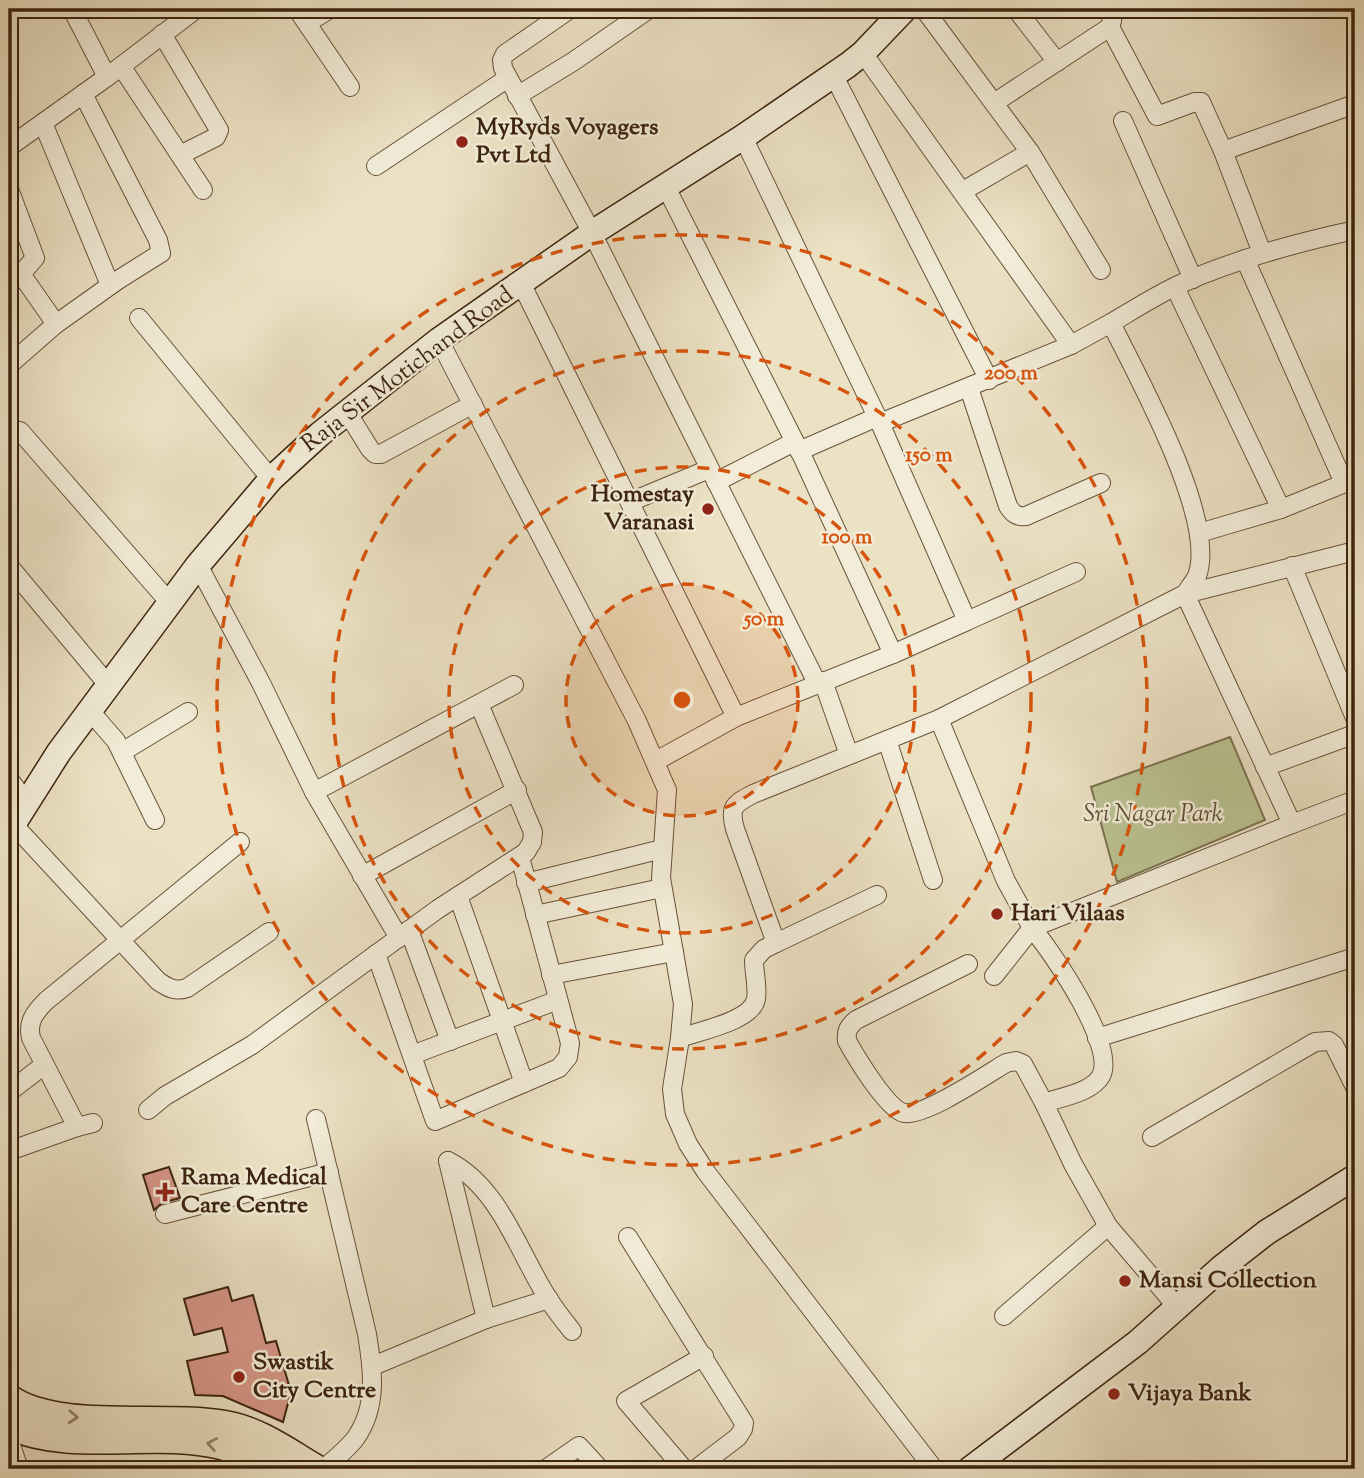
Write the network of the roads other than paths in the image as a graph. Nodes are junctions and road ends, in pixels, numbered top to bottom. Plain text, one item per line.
1 (63, 9) edge
2 (72, 9) edge
3 (196, 9) edge
4 (330, 9) edge
5 (570, 9) edge
6 (649, 9) edge
7 (905, 9) edge
8 (924, 9) edge
9 (1016, 9) edge
10 (1110, 9) edge
11 (302, 16) edge
12 (1110, 27) junction
13 (162, 34) junction
14 (863, 53) junction
15 (1057, 62) junction
16 (114, 72) junction
17 (833, 74) junction
18 (508, 78) junction
19 (350, 87) dead end
20 (83, 94) junction
21 (517, 96) junction
22 (994, 103) junction
23 (1355, 104) edge
24 (1123, 121) dead end
25 (43, 122) junction
26 (743, 137) junction
27 (9, 147) edge
28 (1223, 151) junction
29 (1030, 152) junction
30 (180, 155) junction
31 (376, 166) dead end
32 (666, 187) junction
33 (9, 189) edge
34 (203, 190) dead end
35 (963, 191) junction
36 (1353, 230) edge
37 (592, 233) junction
38 (1355, 249) edge
39 (1262, 253) junction
40 (1245, 259) junction
41 (1101, 270) dead end
42 (15, 279) edge
43 (1193, 279) junction
44 (522, 283) junction
45 (110, 285) junction
46 (1175, 286) junction
47 (139, 317) dead end
48 (1111, 323) junction
49 (56, 324) junction
50 (439, 340) junction
51 (1071, 345) junction
52 (9, 365) edge
53 (989, 380) junction
54 (969, 388) junction
55 (473, 404) junction
56 (347, 412) junction
57 (878, 420) junction
58 (20, 431) dead end
59 (797, 446) junction
60 (713, 475) junction
61 (271, 479) junction
62 (1350, 481) edge
63 (1101, 483) dead end
64 (631, 502) junction
65 (1281, 509) junction
66 (1199, 533) junction
67 (1355, 551) edge
68 (198, 565) junction
69 (9, 566) edge
70 (1292, 566) junction
71 (1076, 572) dead end
72 (1185, 594) junction
73 (170, 603) junction
74 (967, 621) junction
75 (893, 654) junction
76 (820, 682) junction
77 (514, 685) dead end
78 (109, 686) junction
79 (479, 704) junction
80 (90, 711) junction
81 (188, 712) dead end
82 (736, 717) junction
83 (1355, 718) edge
84 (939, 719) junction
85 (1355, 734) edge
86 (887, 740) junction
87 (122, 752) junction
88 (849, 755) junction
89 (656, 761) junction
90 (1265, 767) junction
91 (9, 779) edge
92 (517, 790) junction
93 (314, 792) junction
94 (1355, 800) edge
95 (26, 802) junction
96 (155, 820) dead end
97 (1292, 824) junction
98 (11, 828) edge
99 (240, 842) dead end
100 (662, 849) junction
101 (520, 857) junction
102 (362, 876) junction
103 (933, 880) dead end
104 (526, 883) junction
105 (662, 888) junction
106 (877, 895) dead end
107 (458, 896) junction
108 (535, 915) junction
109 (1032, 928) junction
110 (269, 932) dead end
111 (404, 934) junction
112 (121, 940) junction
113 (776, 943) junction
114 (674, 952) junction
115 (376, 954) junction
116 (1355, 957) edge
117 (968, 964) dead end
118 (551, 975) junction
119 (995, 976) dead end
120 (558, 1000) junction
121 (503, 1022) junction
122 (680, 1038) junction
123 (1097, 1038) junction
124 (450, 1041) junction
125 (412, 1055) junction
126 (44, 1065) junction
127 (524, 1083) junction
128 (1355, 1087) edge
129 (9, 1092) edge
130 (1044, 1103) junction
131 (148, 1110) dead end
132 (316, 1119) dead end
133 (1152, 1137) dead end
134 (9, 1151) edge
135 (329, 1172) junction
136 (1355, 1177) edge
137 (165, 1214) dead end
138 (1108, 1226) junction
139 (628, 1237) dead end
140 (549, 1299) junction
141 (1178, 1308) junction
142 (1004, 1316) dead end
143 (486, 1319) junction
144 (572, 1331) dead end
145 (704, 1356) junction
146 (373, 1366) junction
147 (9, 1399) edge
148 (9, 1425) edge
149 (9, 1439) edge
150 (19, 1469) edge
151 (275, 1469) edge
152 (316, 1469) edge
153 (324, 1469) edge
154 (546, 1469) edge
155 (600, 1469) edge
156 (684, 1469) edge
157 (696, 1469) edge
158 (934, 1469) edge
159 (970, 1469) edge

1 - 2 street
2 - 16 street
3 - 13 street
4 - 11 street
5 - 18 street
6 - 21 street
7 - 14 street, Raja Sir Motichand Road
8 - 22 street
9 - 15 street
10 - 12 street
11 - 19 street
12 - 15 street
12 - 28 street
13 - 16 street
13 - 30 street
14 - 17 street, Raja Sir Motichand Road
14 - 35 street
15 - 22 street
16 - 20 street
16 - 30 street
17 - 26 street, Raja Sir Motichand Road
17 - 53 street
18 - 21 street
18 - 31 street
20 - 25 street
20 - 45 street
21 - 37 street
22 - 29 street
23 - 28 street
24 - 43 street
25 - 27 street
25 - 45 street
26 - 32 street, Raja Sir Motichand Road
26 - 57 street
28 - 39 street
29 - 35 street
29 - 41 street
30 - 34 street
32 - 37 street, Raja Sir Motichand Road
32 - 59 street
33 - 42 street
35 - 51 street
36 - 38 street
36 - 39 street
37 - 44 street, Raja Sir Motichand Road
37 - 60 street
39 - 40 street
40 - 43 street
40 - 62 street
42 - 49 street
43 - 46 street
44 - 50 street, Raja Sir Motichand Road
44 - 64 street
45 - 49 street
46 - 48 street
46 - 65 street
47 - 61 street
48 - 51 street
48 - 66 street
49 - 52 street
50 - 55 street
50 - 56 street, Raja Sir Motichand Road
51 - 53 street
53 - 54 street
54 - 57 street
54 - 63 street
55 - 56 street
55 - 89 street
56 - 61 street, Raja Sir Motichand Road
57 - 59 street
57 - 74 street
58 - 73 street
59 - 60 street
59 - 75 street
60 - 64 street
60 - 76 street
61 - 68 street, Raja Sir Motichand Road
62 - 65 street
64 - 82 street
65 - 66 street
66 - 72 street
67 - 70 street
68 - 73 street, Raja Sir Motichand Road
68 - 93 street
69 - 78 street
70 - 72 street
70 - 83 street
71 - 74 street
72 - 84 street
72 - 90 street
73 - 78 street, Raja Sir Motichand Road
74 - 75 street
75 - 76 street
76 - 82 street
76 - 88 street
77 - 79 street
78 - 80 street, Raja Sir Motichand Road
79 - 92 street
79 - 93 street
80 - 87 street
80 - 95 street, Raja Sir Motichand Road
81 - 87 street
82 - 89 street
84 - 86 street
84 - 109 street
85 - 90 street
86 - 88 street
86 - 103 street
87 - 96 street
88 - 113 street
89 - 100 street
90 - 97 street
91 - 95 street
92 - 101 street
92 - 102 street
93 - 102 street
94 - 97 street
95 - 98 street, Raja Sir Motichand Road
97 - 109 street
98 - 112 street
99 - 112 street
100 - 104 street
100 - 105 street
101 - 104 street
101 - 107 street
102 - 111 street
104 - 108 street
105 - 108 street
105 - 114 street
106 - 113 street
107 - 111 street
107 - 121 street
108 - 118 street
109 - 119 street
109 - 123 street
110 - 112 street
111 - 115 street
111 - 124 street
112 - 126 street
113 - 122 street
114 - 118 street
114 - 122 street
115 - 125 street
115 - 131 street
116 - 123 street
117 - 130 street
118 - 120 street
120 - 121 street
120 - 127 street
121 - 124 street
121 - 127 street
122 - 158 street
123 - 130 street
124 - 125 street
125 - 127 street
126 - 129 street
126 - 134 street
128 - 133 street
130 - 138 street
132 - 135 street
135 - 137 street
135 - 146 street
136 - 141 street
138 - 141 street
138 - 142 street
139 - 145 street
140 - 143 street
140 - 143 street
140 - 144 street
141 - 159 street
143 - 146 street
145 - 156 street
145 - 157 street
146 - 153 street
147 -> 152 main road
151 -> 148 main road
149 - 150 street
154 - 155 street

